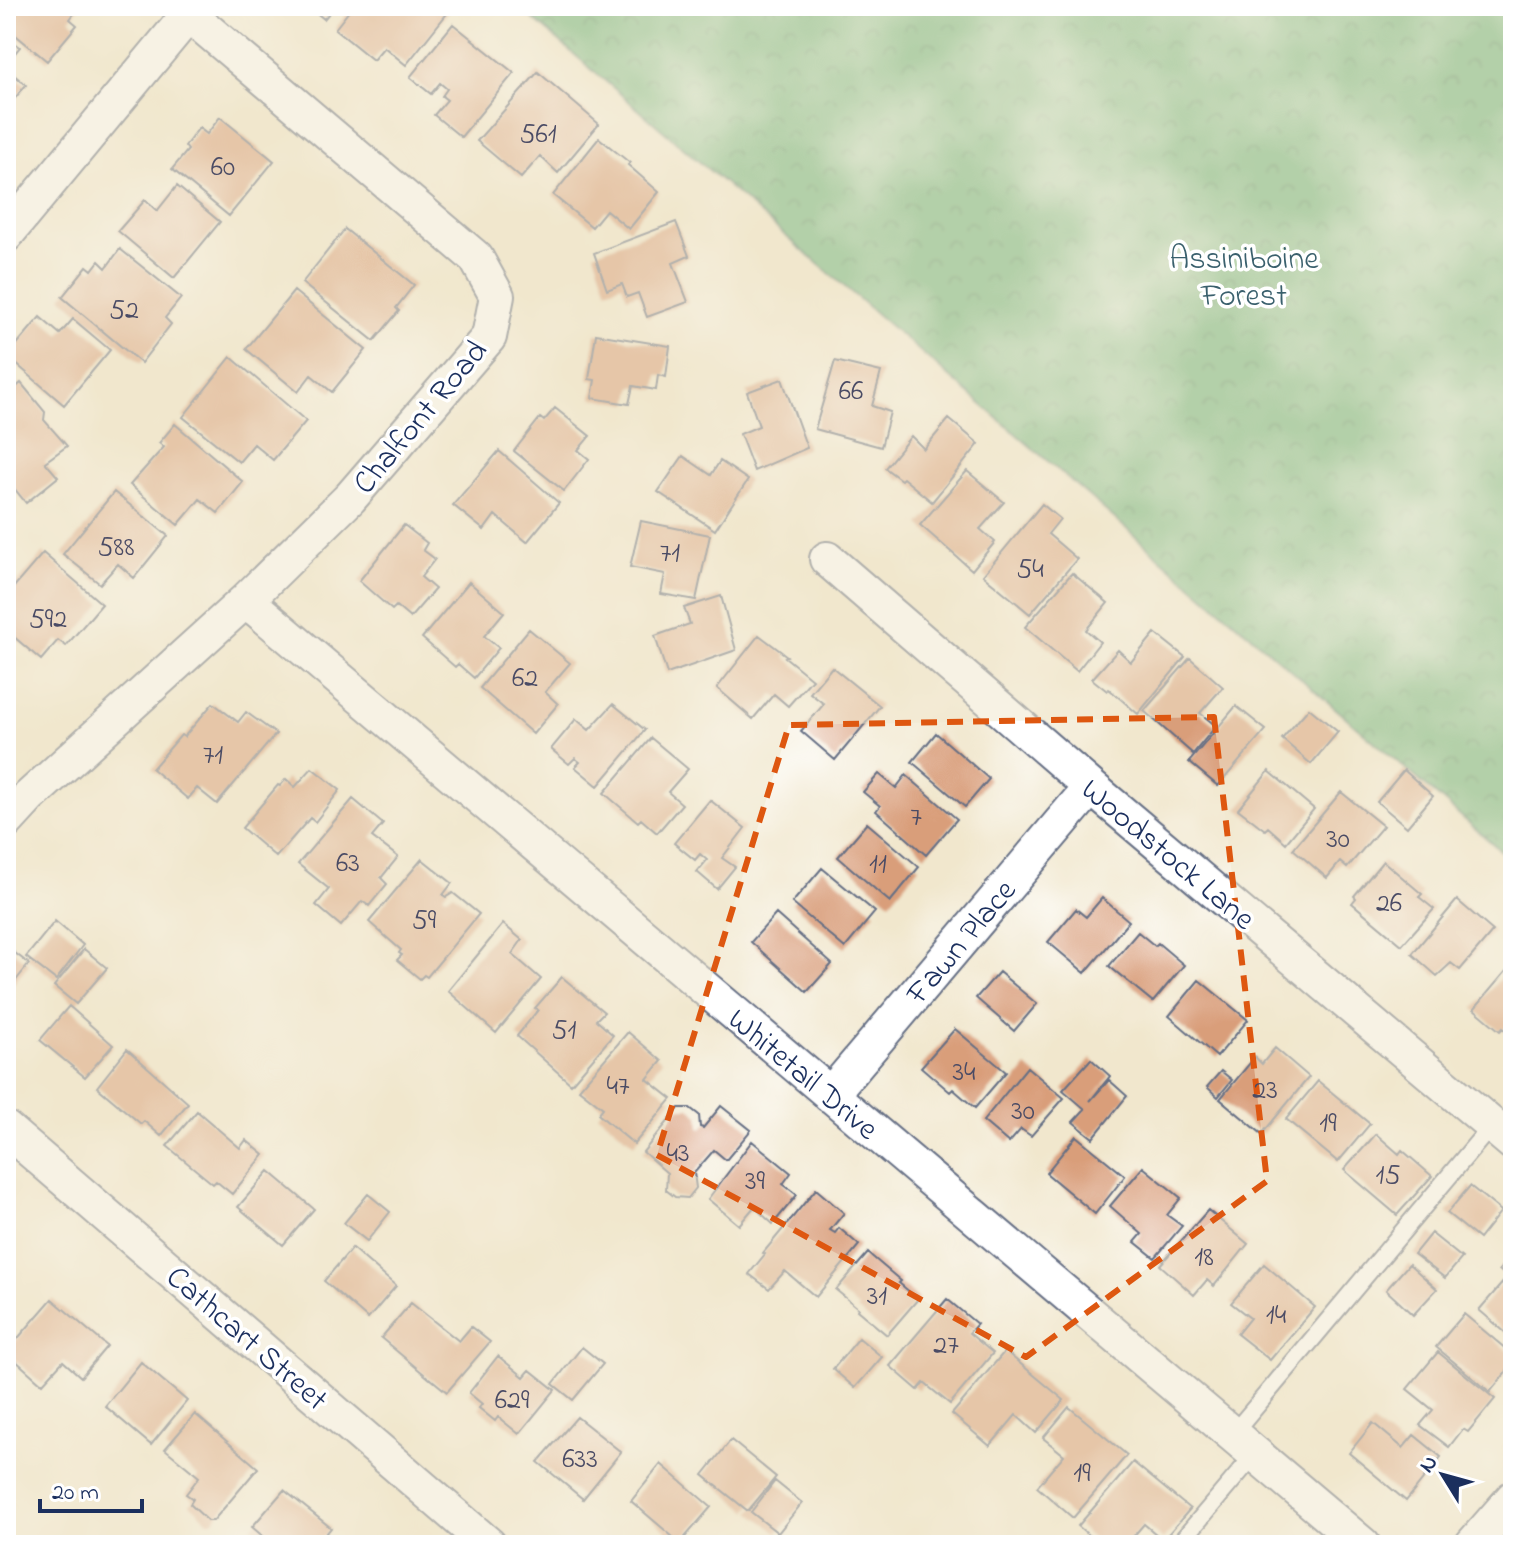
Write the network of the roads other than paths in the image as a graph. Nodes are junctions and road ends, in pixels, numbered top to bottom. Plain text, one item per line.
1 (184, 10) edge
2 (6, 235) edge
3 (827, 559) dead end
4 (246, 600) junction
5 (1091, 787) junction
6 (6, 822) edge
7 (830, 1095) junction
8 (6, 1129) edge
9 (1503, 1134) edge
10 (1243, 1444) junction
11 (1513, 1498) edge
12 (489, 1545) edge
13 (1178, 1545) edge
14 (1363, 1545) edge
15 (1472, 1545) edge

1 - 2 street
1 - 4 street, Chalfont Road
3 - 5 street, Woodstock Lane
4 - 6 street, Chalfont Road
4 - 7 street, Whitetail Drive
5 - 7 street, Fawn Place
5 - 9 street, Woodstock Lane
7 - 10 street, Whitetail Drive
8 - 12 street, Cathcart Street
9 - 10 lane
10 - 13 lane
10 - 14 street, Whitetail Drive
11 - 15 street

